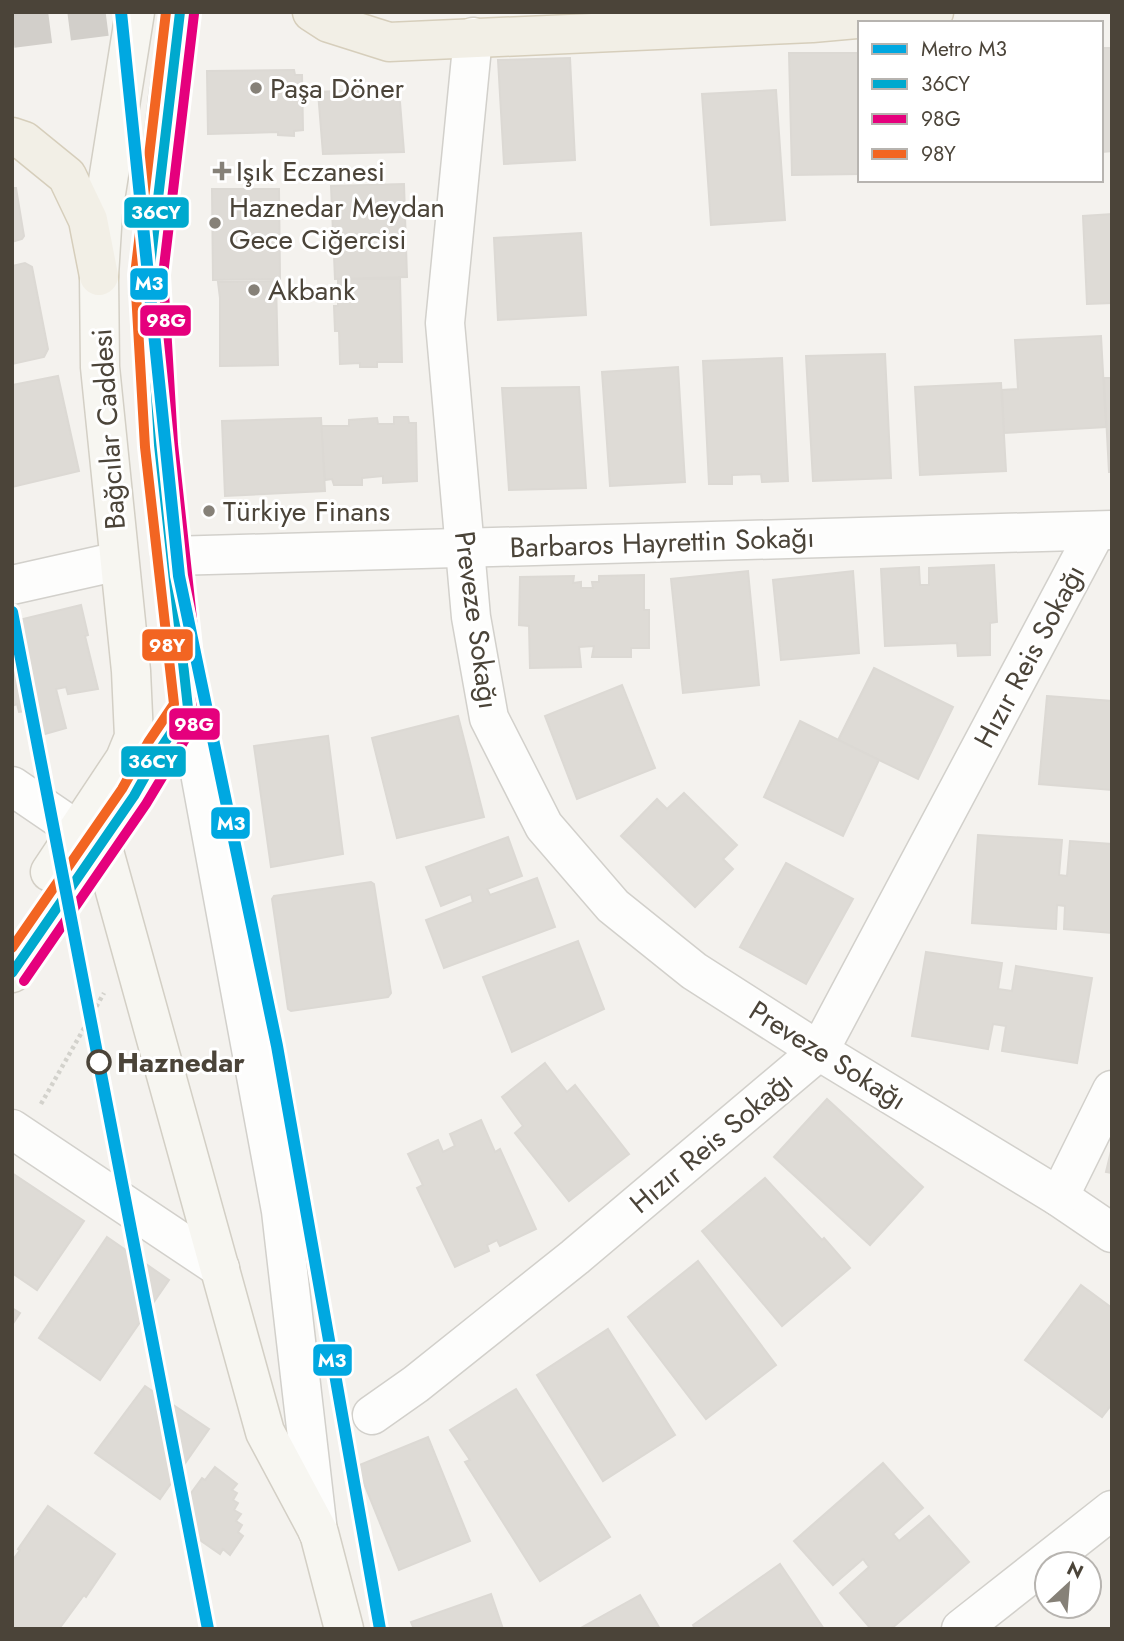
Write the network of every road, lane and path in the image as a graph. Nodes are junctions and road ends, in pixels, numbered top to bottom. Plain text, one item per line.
1 (135, 12) edge
2 (180, 12) edge
3 (312, 12) edge
4 (934, 12) edge
5 (473, 37) junction
6 (12, 137) edge
7 (99, 276) junction
8 (1104, 531) edge
9 (465, 548) junction
10 (170, 556) junction
11 (119, 561) junction
12 (12, 585) edge
13 (188, 708) junction
14 (12, 786) edge
15 (90, 838) junction
16 (12, 929) edge
17 (12, 973) edge
18 (110, 983) dead end
19 (818, 1051) junction
20 (59, 1070) dead end
21 (1112, 1090) edge
22 (12, 1129) edge
23 (1059, 1197) junction
24 (1112, 1233) edge
25 (220, 1268) junction
26 (372, 1415) dead end
27 (1112, 1510) edge
28 (319, 1533) junction
29 (344, 1629) edge
30 (961, 1629) edge

1 - 7 main road, Bağcılar Caddesi
2 - 10 main road, Bağcılar Caddesi
3 - 5 main road
4 - 5 main road
5 - 9 street, Preveze Sokağı
6 - 7 main road
7 - 11 main road, Bağcılar Caddesi
8 - 9 street, Barbaros Hayrettin Sokağı
8 - 19 street, Hızır Reis Sokağı
9 - 10 street, Barbaros Hayrettin Sokağı
9 - 19 street, Preveze Sokağı
10 - 13 main road, Bağcılar Caddesi
11 - 12 street
11 - 15 main road, Bağcılar Caddesi
13 - 15 main road
13 - 28 street
14 - 15 street
15 - 16 main road
15 - 17 main road
15 - 25 main road
18 - 20 path
19 - 23 street, Preveze Sokağı
19 - 26 street, Hızır Reis Sokağı
21 - 23 street
22 - 25 street
23 - 24 street, Preveze Sokağı
25 - 28 main road
27 - 30 street
28 - 29 main road

